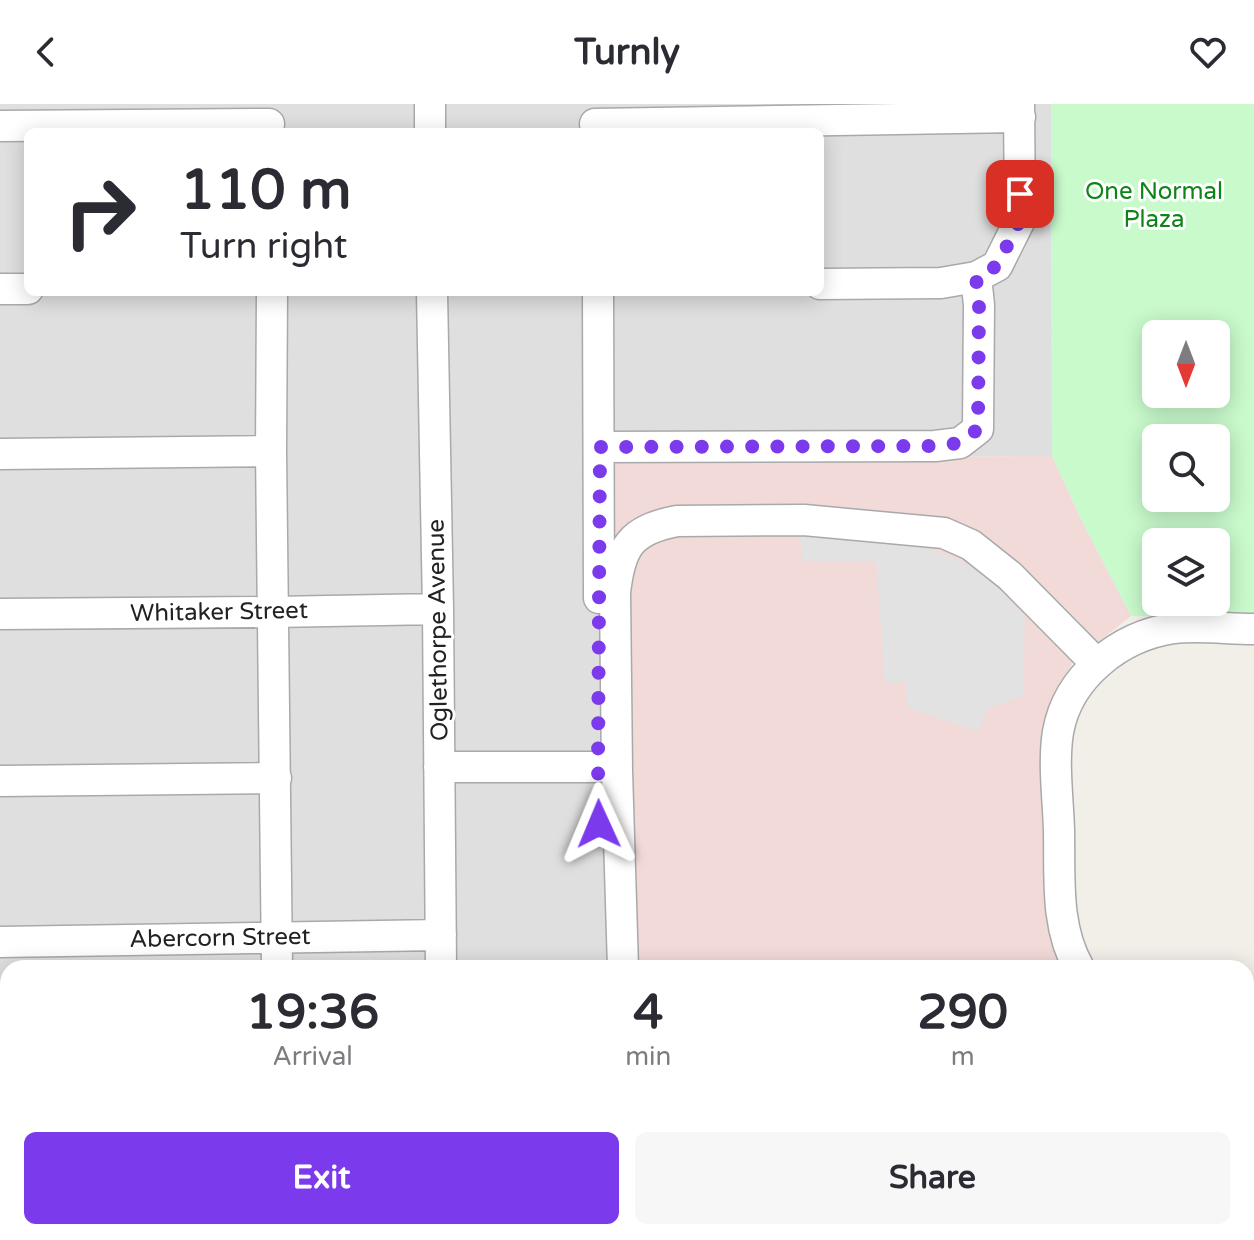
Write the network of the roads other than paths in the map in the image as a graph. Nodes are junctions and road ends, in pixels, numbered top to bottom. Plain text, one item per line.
1 (430, 104) edge
2 (1020, 111) edge
3 (269, 120) edge
4 (595, 120) edge
5 (0, 126) edge
6 (430, 128) edge
7 (986, 272) junction
8 (824, 284) edge
9 (0, 289) edge
10 (24, 289) edge
11 (272, 296) edge
12 (432, 296) edge
13 (598, 296) edge
14 (600, 447) junction
15 (271, 451) junction
16 (0, 454) edge
17 (438, 609) junction
18 (273, 612) junction
19 (0, 614) edge
20 (1254, 629) edge
21 (1097, 664) junction
22 (439, 767) junction
23 (598, 767) junction
24 (276, 778) junction
25 (0, 781) edge
26 (441, 935) junction
27 (277, 937) junction
28 (0, 942) edge
29 (277, 960) edge
30 (441, 960) edge
31 (603, 960) edge
32 (623, 960) edge
33 (1075, 960) edge

1 - 6 street
2 - 4 street
2 - 7 street
3 - 5 street
7 - 8 street
7 - 14 street
9 - 10 street
11 - 15 street
12 - 17 street, Oglethorpe Avenue
13 - 14 street
14 - 23 street
15 - 16 street
15 - 18 street
17 - 18 street, Whitaker Street
17 - 22 street, Oglethorpe Avenue
18 - 19 street, Whitaker Street
18 - 24 street
20 - 21 street
21 - 32 street
21 - 33 street
22 - 23 street
22 - 26 street, Oglethorpe Avenue
23 - 31 street
24 - 25 street
24 - 27 street
26 - 27 street, Abercorn Street
26 - 30 street, Oglethorpe Avenue
27 - 28 street, Abercorn Street
27 - 29 street

